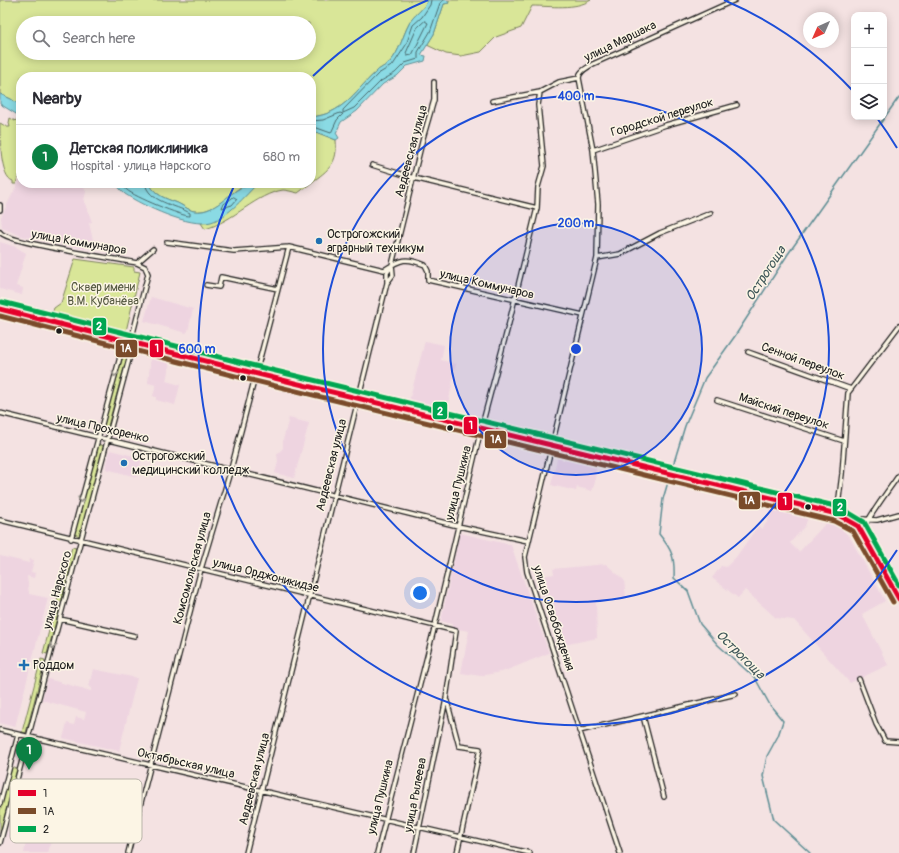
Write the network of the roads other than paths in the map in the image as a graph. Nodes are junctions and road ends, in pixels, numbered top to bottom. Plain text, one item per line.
1 (735, 0) edge
2 (579, 78) junction
3 (434, 82) dead end
4 (540, 92) junction
5 (492, 101) dead end
6 (737, 105) dead end
7 (593, 150) junction
8 (372, 165) dead end
9 (414, 178) junction
10 (0, 205) edge
11 (537, 208) junction
12 (0, 210) edge
13 (711, 213) dead end
14 (0, 232) edge
15 (167, 242) dead end
16 (289, 247) junction
17 (153, 250) dead end
18 (597, 258) junction
19 (137, 262) junction
20 (392, 265) junction
21 (206, 285) dead end
22 (278, 288) junction
23 (514, 300) junction
24 (0, 309) edge
25 (583, 315) junction
26 (899, 326) edge
27 (131, 341) junction
28 (748, 352) dead end
29 (256, 374) junction
30 (851, 389) junction
31 (359, 398) junction
32 (717, 400) dead end
33 (0, 414) edge
34 (481, 429) junction
35 (98, 437) junction
36 (107, 439) junction
37 (844, 441) junction
38 (551, 445) junction
39 (231, 469) junction
40 (899, 474) edge
41 (334, 494) junction
42 (837, 514) junction
43 (899, 514) edge
44 (845, 518) junction
45 (0, 520) edge
46 (866, 521) junction
47 (458, 526) junction
48 (858, 526) junction
49 (863, 533) junction
50 (71, 539) junction
51 (80, 541) junction
52 (528, 542) junction
53 (201, 569) junction
54 (309, 596) junction
55 (899, 599) edge
56 (60, 619) junction
57 (435, 625) junction
58 (457, 634) joint
59 (135, 636) dead end
60 (859, 679) dead end
61 (736, 694) dead end
62 (446, 699) junction
63 (643, 716) junction
64 (0, 730) edge
65 (580, 731) junction
66 (18, 735) junction
67 (28, 737) junction
68 (899, 742) edge
69 (151, 765) junction
70 (17, 779) edge
71 (262, 790) junction
72 (664, 797) dead end
73 (142, 799) edge
74 (0, 804) edge
75 (10, 805) edge
76 (385, 819) junction
77 (420, 827) junction
78 (461, 838) junction
79 (0, 843) edge
80 (131, 843) edge
81 (128, 853) edge
82 (246, 853) edge
83 (377, 853) edge
84 (414, 853) edge
85 (457, 853) edge
86 (530, 853) edge
87 (620, 853) edge

1 - 2 street, улица Маршака
2 - 4 street, улица Маршака
2 - 7 street, улица Освобождения
3 - 9 street, Авдеевская улица
4 - 5 street, улица Маршака
4 - 11 street, улица Пушкина
6 - 7 street, Городской переулок
7 - 18 street, улица Освобождения
8 - 9 street
9 - 11 street
9 - 20 street, Авдеевская улица
10 - 12 street
11 - 23 street, улица Пушкина
13 - 18 street
14 - 19 street, улица Коммунаров
15 - 16 street, улица Коммунаров
16 - 20 street, улица Коммунаров
16 - 22 street, Комсомольская улица
17 - 19 street, улица Коммунаров
18 - 25 street, улица Освобождения
19 - 27 street, улица Нарского
20 - 23 street, улица Коммунаров
20 - 31 street, Авдеевская улица
21 - 22 street
22 - 29 street, Комсомольская улица
23 - 25 street, улица Коммунаров
23 - 34 street, улица Пушкина
24 - 27 main road
25 - 38 street, улица Освобождения
26 - 30 street
27 - 29 main road
27 -> 35 street, улица Нарского
27 - 36 street, улица Нарского
28 - 30 street, Сенной переулок
29 - 31 main road
29 - 39 street, Комсомольская улица
30 - 37 street
31 - 34 main road
31 - 41 street, Авдеевская улица
32 - 37 street, Майский переулок
33 - 35 street, улица Прохоренко
34 - 38 main road
34 - 47 street, улица Пушкина
35 - 36 street, улица Прохоренко
35 -> 50 street, улица Нарского
36 - 39 street, улица Прохоренко
36 - 51 street, улица Нарского
37 - 42 street
38 - 42 main road
38 - 52 street, улица Освобождения
39 - 41 street, улица Прохоренко
39 - 53 street, Комсомольская улица
40 - 46 street
41 - 47 street, улица Прохоренко
41 - 54 street, Авдеевская улица
42 - 44 main road
43 - 46 street
44 - 46 street
44 - 48 main road
45 - 50 street, улица Орджоникидзе
46 - 48 street
46 - 49 street
47 - 52 street, улица Прохоренко
47 - 57 street, улица Пушкина
48 - 49 main road
49 - 55 main road
50 - 51 street, улица Орджоникидзе
51 - 53 street, улица Орджоникидзе
51 - 56 street, улица Нарского
52 - 65 street, улица Освобождения
53 - 54 street, улица Орджоникидзе
53 - 69 street, Комсомольская улица
54 - 57 street, улица Орджоникидзе
54 - 71 street, Авдеевская улица
56 - 59 street
56 -> 67 street, улица Нарского
57 - 58 street, улица Орджоникидзе
57 - 76 street, улица Пушкина
58 - 62 street, улица Рылеева
60 - 68 street
61 - 63 street
62 - 77 street, улица Рылеева
62 - 78 street
63 - 65 street
63 - 72 street
64 - 66 street, Октябрьская улица
65 - 87 street, улица Освобождения
66 - 67 street, Октябрьская улица
66 - 74 street
67 - 69 street, Октябрьская улица
67 - 70 street, улица Нарского
69 - 71 street, Октябрьская улица
69 - 73 street, Комсомольская улица
71 - 76 street, Октябрьская улица
71 - 82 street, Авдеевская улица
75 - 79 street, улица Нарского
76 - 77 street, Октябрьская улица
76 - 83 street, улица Пушкина
77 - 78 street, Октябрьская улица
77 - 84 street, улица Рылеева
78 - 85 street
78 - 86 street, Октябрьская улица
80 - 81 street, Комсомольская улица

